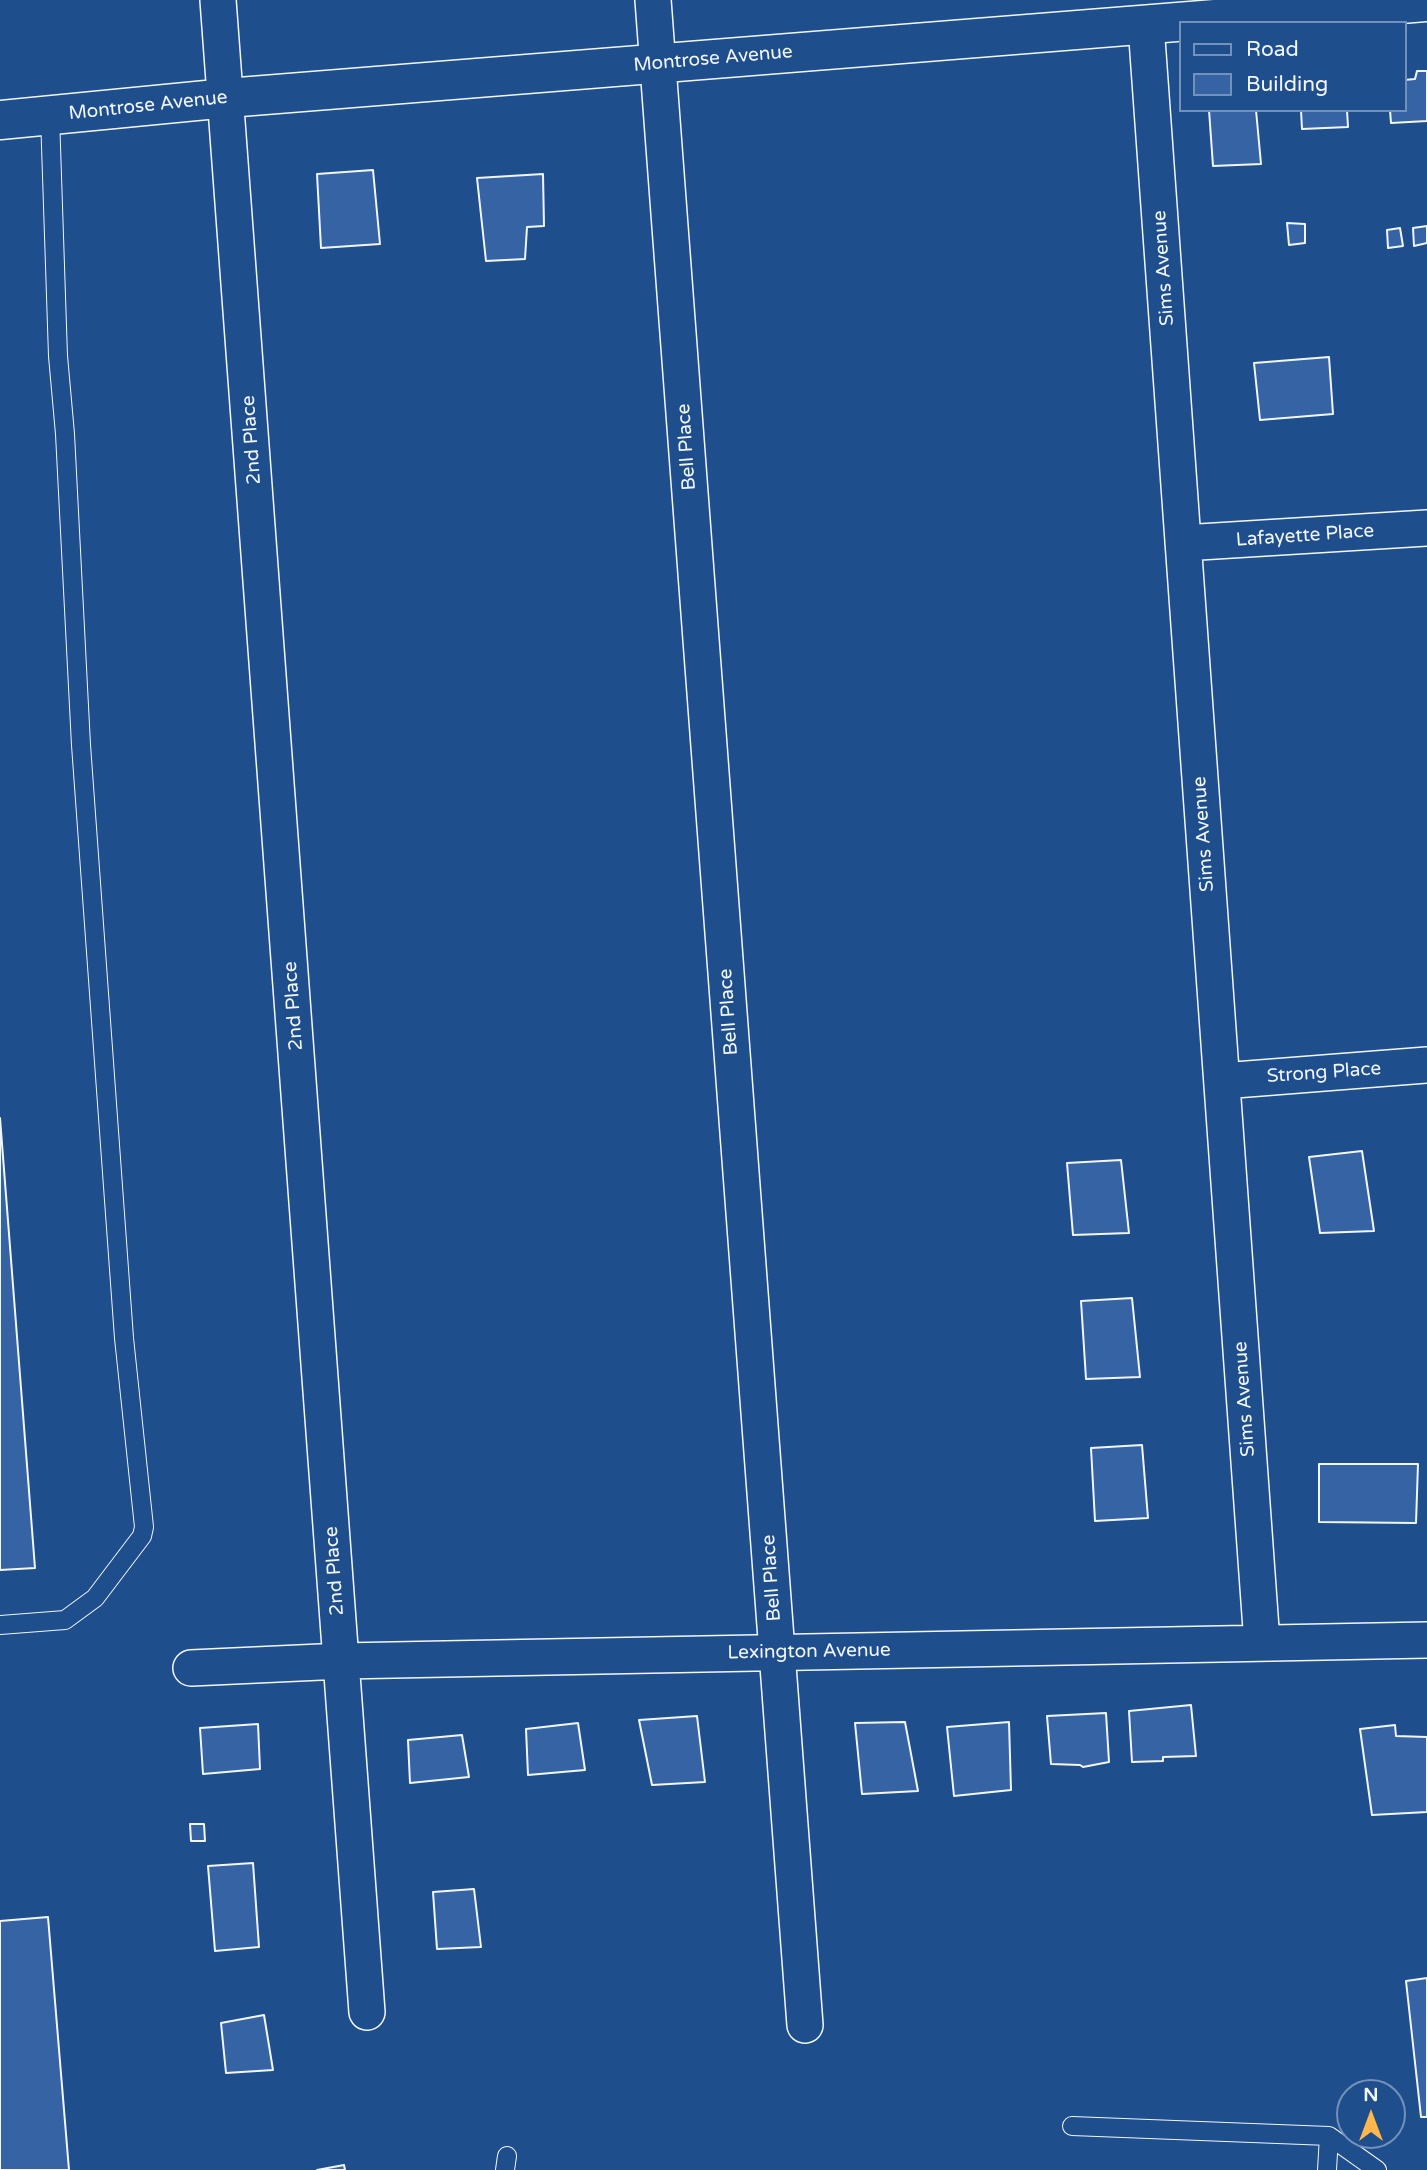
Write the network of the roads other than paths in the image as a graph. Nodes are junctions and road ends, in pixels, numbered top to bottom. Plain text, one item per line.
1 (218, 0) edge
2 (653, 0) edge
3 (1427, 2) edge
4 (1178, 21) edge
5 (1184, 21) edge
6 (1146, 24) junction
7 (659, 63) junction
8 (227, 98) junction
9 (50, 116) junction
10 (0, 120) edge
11 (1427, 528) edge
12 (1183, 543) junction
13 (1427, 1065) edge
14 (1222, 1081) junction
15 (0, 1625) edge
16 (1427, 1640) edge
17 (1262, 1643) junction
18 (777, 1652) junction
19 (342, 1661) junction
20 (191, 1668) dead end
21 (368, 2012) dead end
22 (805, 2025) dead end
23 (1072, 2126) dead end
24 (1329, 2136) junction
25 (1327, 2170) edge
26 (1377, 2170) edge

1 - 8 street, 2nd Place
2 - 7 street, Bell Place
3 - 5 street, Montrose Avenue
4 - 6 street, Montrose Avenue
6 - 7 street, Montrose Avenue
6 - 12 street, Sims Avenue
7 - 8 street, Montrose Avenue
7 - 18 street, Bell Place
8 - 9 street, Montrose Avenue
8 - 19 street, 2nd Place
9 - 10 street, Montrose Avenue
9 - 15 lane
11 - 12 street, Lafayette Place
12 - 14 street, Sims Avenue
13 - 14 street, Strong Place
14 - 17 street, Sims Avenue
16 - 17 street, Lexington Avenue
17 - 18 street, Lexington Avenue
18 - 19 street, Lexington Avenue
18 - 22 street, Bell Place
19 - 20 street, Lexington Avenue
19 - 21 street, 2nd Place
23 - 24 lane
24 - 25 lane
24 - 26 lane

